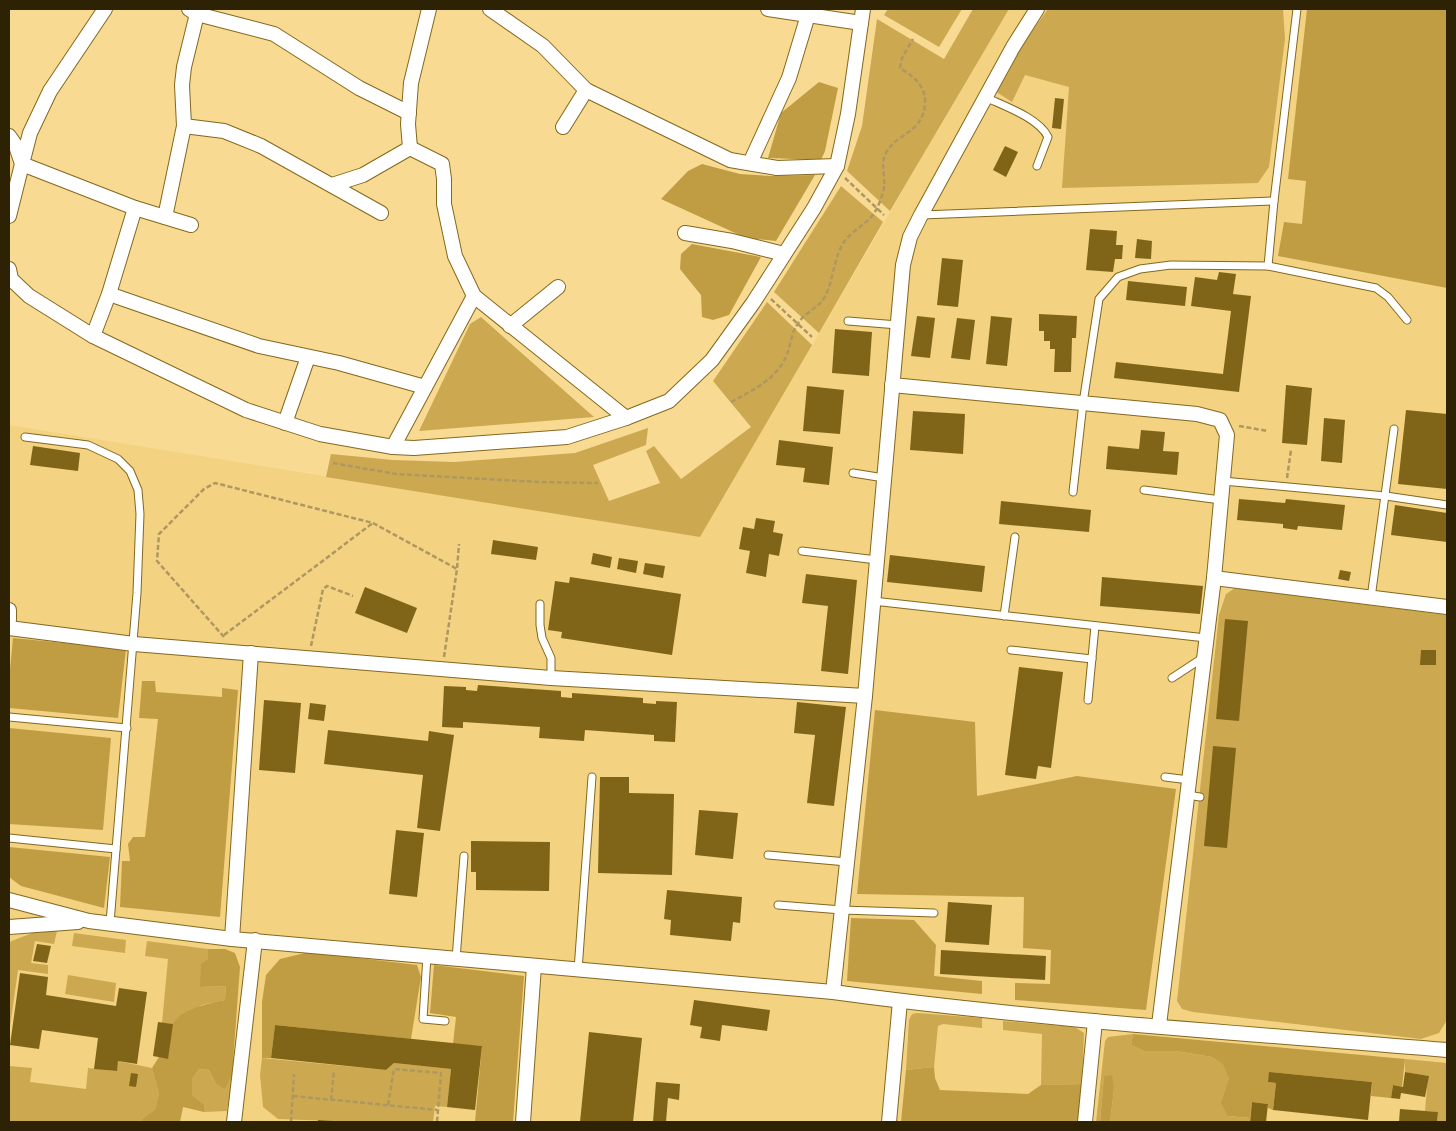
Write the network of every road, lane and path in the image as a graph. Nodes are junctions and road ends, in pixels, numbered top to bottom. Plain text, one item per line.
1 (105, 9) edge
2 (429, 9) edge
3 (490, 9) edge
4 (768, 9) edge
5 (863, 9) edge
6 (1037, 9) edge
7 (1297, 9) edge
8 (193, 11) edge
9 (808, 15) junction
10 (861, 23) junction
11 (914, 39) dead end
12 (586, 90) junction
13 (985, 97) junction
14 (409, 113) junction
15 (184, 126) junction
16 (563, 126) dead end
17 (9, 136) edge
18 (410, 148) junction
19 (750, 163) junction
20 (22, 164) junction
21 (1037, 166) dead end
22 (840, 171) junction
23 (332, 185) junction
24 (1274, 201) junction
25 (135, 208) junction
26 (876, 208) junction
27 (381, 213) dead end
28 (884, 215) dead end
29 (921, 215) junction
30 (9, 216) edge
31 (165, 217) junction
32 (191, 225) dead end
33 (685, 233) dead end
34 (784, 254) junction
35 (1268, 266) junction
36 (9, 269) edge
37 (558, 287) dead end
38 (108, 294) junction
39 (474, 296) junction
40 (769, 297) dead end
41 (1407, 320) dead end
42 (848, 321) dead end
43 (798, 323) junction
44 (898, 325) junction
45 (510, 326) junction
46 (93, 336) junction
47 (812, 337) dead end
48 (308, 357) junction
49 (892, 384) junction
50 (425, 387) junction
51 (732, 402) dead end
52 (1083, 403) junction
53 (626, 418) junction
54 (285, 423) junction
55 (1222, 425) junction
56 (1394, 430) dead end
57 (1268, 431) dead end
58 (25, 437) dead end
59 (393, 448) junction
60 (1291, 450) dead end
61 (333, 463) dead end
62 (853, 473) dead end
63 (884, 478) junction
64 (1223, 481) junction
65 (598, 483) dead end
66 (1286, 487) junction
67 (1144, 490) dead end
68 (1073, 492) dead end
69 (1386, 496) junction
70 (1222, 500) junction
71 (1447, 505) edge
72 (373, 523) junction
73 (1016, 538) dead end
74 (459, 544) dead end
75 (802, 551) dead end
76 (877, 560) junction
77 (457, 569) junction
78 (1214, 578) junction
79 (353, 596) dead end
80 (1372, 598) junction
81 (873, 601) junction
82 (540, 604) dead end
83 (1447, 607) edge
84 (9, 610) edge
85 (1004, 616) junction
86 (9, 620) edge
87 (1095, 626) junction
88 (9, 628) edge
89 (1206, 638) junction
90 (134, 644) junction
91 (1011, 650) dead end
92 (251, 652) junction
93 (309, 657) junction
94 (1204, 657) junction
95 (1092, 659) junction
96 (443, 668) junction
97 (551, 678) junction
98 (1172, 678) dead end
99 (866, 696) junction
100 (1088, 700) dead end
101 (9, 717) edge
102 (127, 728) junction
103 (592, 777) dead end
104 (1165, 777) dead end
105 (1189, 780) junction
106 (9, 838) edge
107 (116, 849) junction
108 (768, 855) dead end
109 (464, 856) dead end
110 (847, 862) junction
111 (9, 900) edge
112 (778, 905) dead end
113 (842, 910) junction
114 (934, 913) dead end
115 (89, 921) junction
116 (110, 924) junction
117 (9, 927) edge
118 (232, 938) junction
119 (256, 940) junction
120 (427, 956) junction
121 (456, 959) junction
122 (534, 966) junction
123 (578, 970) junction
124 (833, 992) junction
125 (900, 1001) junction
126 (1095, 1020) junction
127 (444, 1021) dead end
128 (1159, 1025) junction
129 (1447, 1050) edge
130 (334, 1071) dead end
131 (294, 1074) dead end
132 (293, 1096) junction
133 (331, 1100) junction
134 (388, 1105) junction
135 (437, 1110) junction
136 (234, 1122) edge
137 (291, 1122) edge
138 (437, 1122) edge
139 (523, 1122) edge
140 (889, 1122) edge
141 (1085, 1122) edge

1 - 20 street
2 - 14 street
3 - 12 street
4 - 9 street
5 - 10 street
6 - 13 street
7 - 24 lane
8 - 14 street
8 - 15 street
9 - 10 street
9 - 19 street
10 - 22 street
11 - 26 path
12 - 16 street
12 - 19 street
13 - 21 lane
13 - 29 street
14 - 18 street
15 - 23 street
15 - 31 street
17 - 20 street
18 - 23 street
18 - 39 street
19 - 22 street
20 - 25 street
20 - 30 street
22 - 26 path
22 - 34 street
23 - 27 street
24 - 29 lane
24 - 35 lane
25 - 31 street
25 - 38 street
26 - 28 path
26 - 43 path
29 - 44 street
31 - 32 street
33 - 34 street
34 - 53 street
35 - 41 lane
35 - 52 lane
36 - 46 street
37 - 45 street
38 - 46 street
38 - 48 street
39 - 45 street
39 - 50 street
40 - 43 path
42 - 44 lane
43 - 47 path
43 - 51 path
44 - 49 street
45 - 53 street
46 - 54 street
48 - 50 street
48 - 54 street
49 - 52 street
49 - 63 street
50 - 59 street
52 - 55 street
52 - 68 lane
53 - 59 street
54 - 59 street
55 - 57 path
55 - 64 street
56 - 69 lane
58 - 90 lane
60 - 66 path
61 - 65 path
62 - 63 lane
63 - 76 street
64 - 66 lane
64 - 70 street
66 - 69 lane
67 - 70 lane
69 - 71 lane
69 - 80 lane
70 - 78 street
72 - 72 path
72 - 77 path
73 - 85 lane
74 - 77 path
75 - 76 lane
76 - 81 street
77 - 96 path
78 - 80 street
78 - 89 street
79 - 93 path
80 - 83 street
81 - 85 lane
81 - 99 street
82 - 97 lane
84 - 86 street
85 - 87 lane
87 - 89 lane
87 - 95 lane
88 - 90 street
89 - 94 street
90 - 92 street
90 - 102 lane
91 - 95 lane
92 - 93 street
92 - 118 street
93 - 96 street
94 - 98 lane
94 - 105 street
95 - 100 lane
96 - 97 street
97 - 99 street
99 - 110 street
101 - 102 lane
102 - 107 lane
103 - 123 lane
104 - 105 lane
105 - 128 street
106 - 107 lane
107 - 116 lane
108 - 110 lane
109 - 121 lane
110 - 113 street
111 - 115 street
112 - 113 lane
113 - 114 lane
113 - 124 street
115 - 116 street
115 - 117 street
116 - 118 street
118 - 119 street
119 - 120 street
119 - 136 street
120 - 121 street
120 - 127 lane
121 - 122 street
122 - 123 street
122 - 139 street
123 - 124 street
124 - 125 street
125 - 126 street
125 - 140 street
126 - 128 street
126 - 141 street
128 - 129 street
130 - 133 path
131 - 132 path
132 - 133 path
132 - 137 path
133 - 134 path
134 - 135 path
134 - 135 path
135 - 138 path

